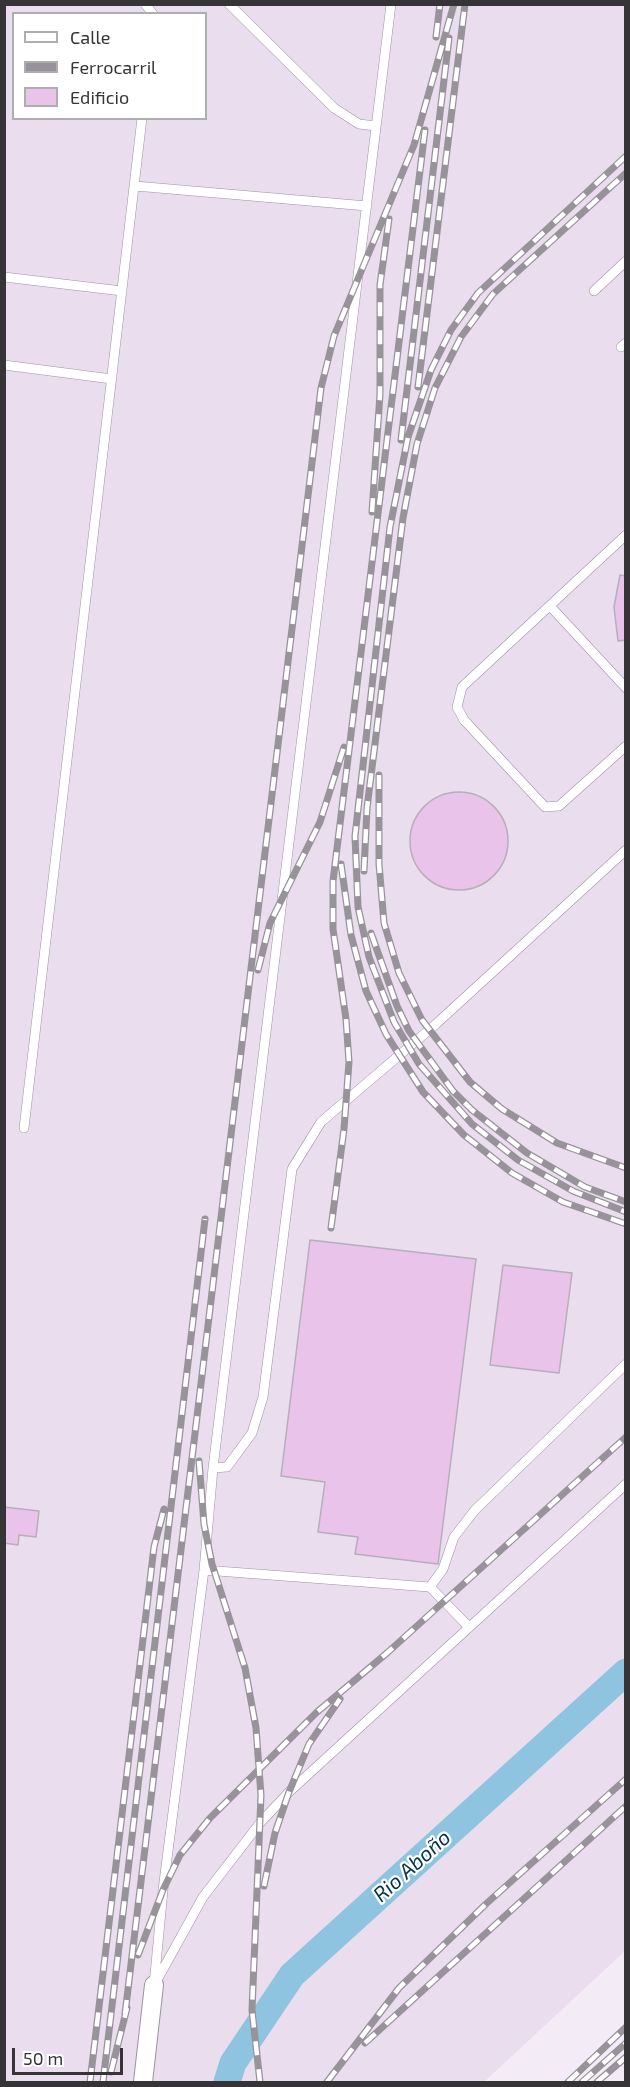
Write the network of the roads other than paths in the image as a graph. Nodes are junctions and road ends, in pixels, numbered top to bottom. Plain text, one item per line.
1 (229, 4) edge
2 (391, 4) edge
3 (142, 120) edge
4 (376, 126) junction
5 (135, 186) junction
6 (367, 206) junction
7 (626, 261) edge
8 (4, 276) edge
9 (122, 291) junction
10 (594, 291) dead end
11 (4, 365) edge
12 (112, 378) junction
13 (626, 535) edge
14 (550, 606) junction
15 (626, 688) edge
16 (626, 746) edge
17 (626, 850) edge
18 (24, 1128) dead end
19 (626, 1364) edge
20 (213, 1468) junction
21 (626, 1484) edge
22 (204, 1570) junction
23 (430, 1587) junction
24 (468, 1626) junction
25 (154, 1985) junction
26 (142, 2082) edge

1 - 4 lane
2 - 4 lane
3 - 5 lane
4 - 6 lane
5 - 6 lane
5 - 9 lane
6 - 20 lane
7 - 10 lane
8 - 9 lane
9 - 12 lane
11 - 12 lane
12 - 18 lane
13 - 14 lane
14 - 15 lane
14 - 16 lane
17 - 20 lane
19 - 23 lane
20 - 22 lane
21 - 24 lane
22 - 23 lane
22 - 25 lane
23 - 24 lane
24 - 25 lane
25 - 26 street

